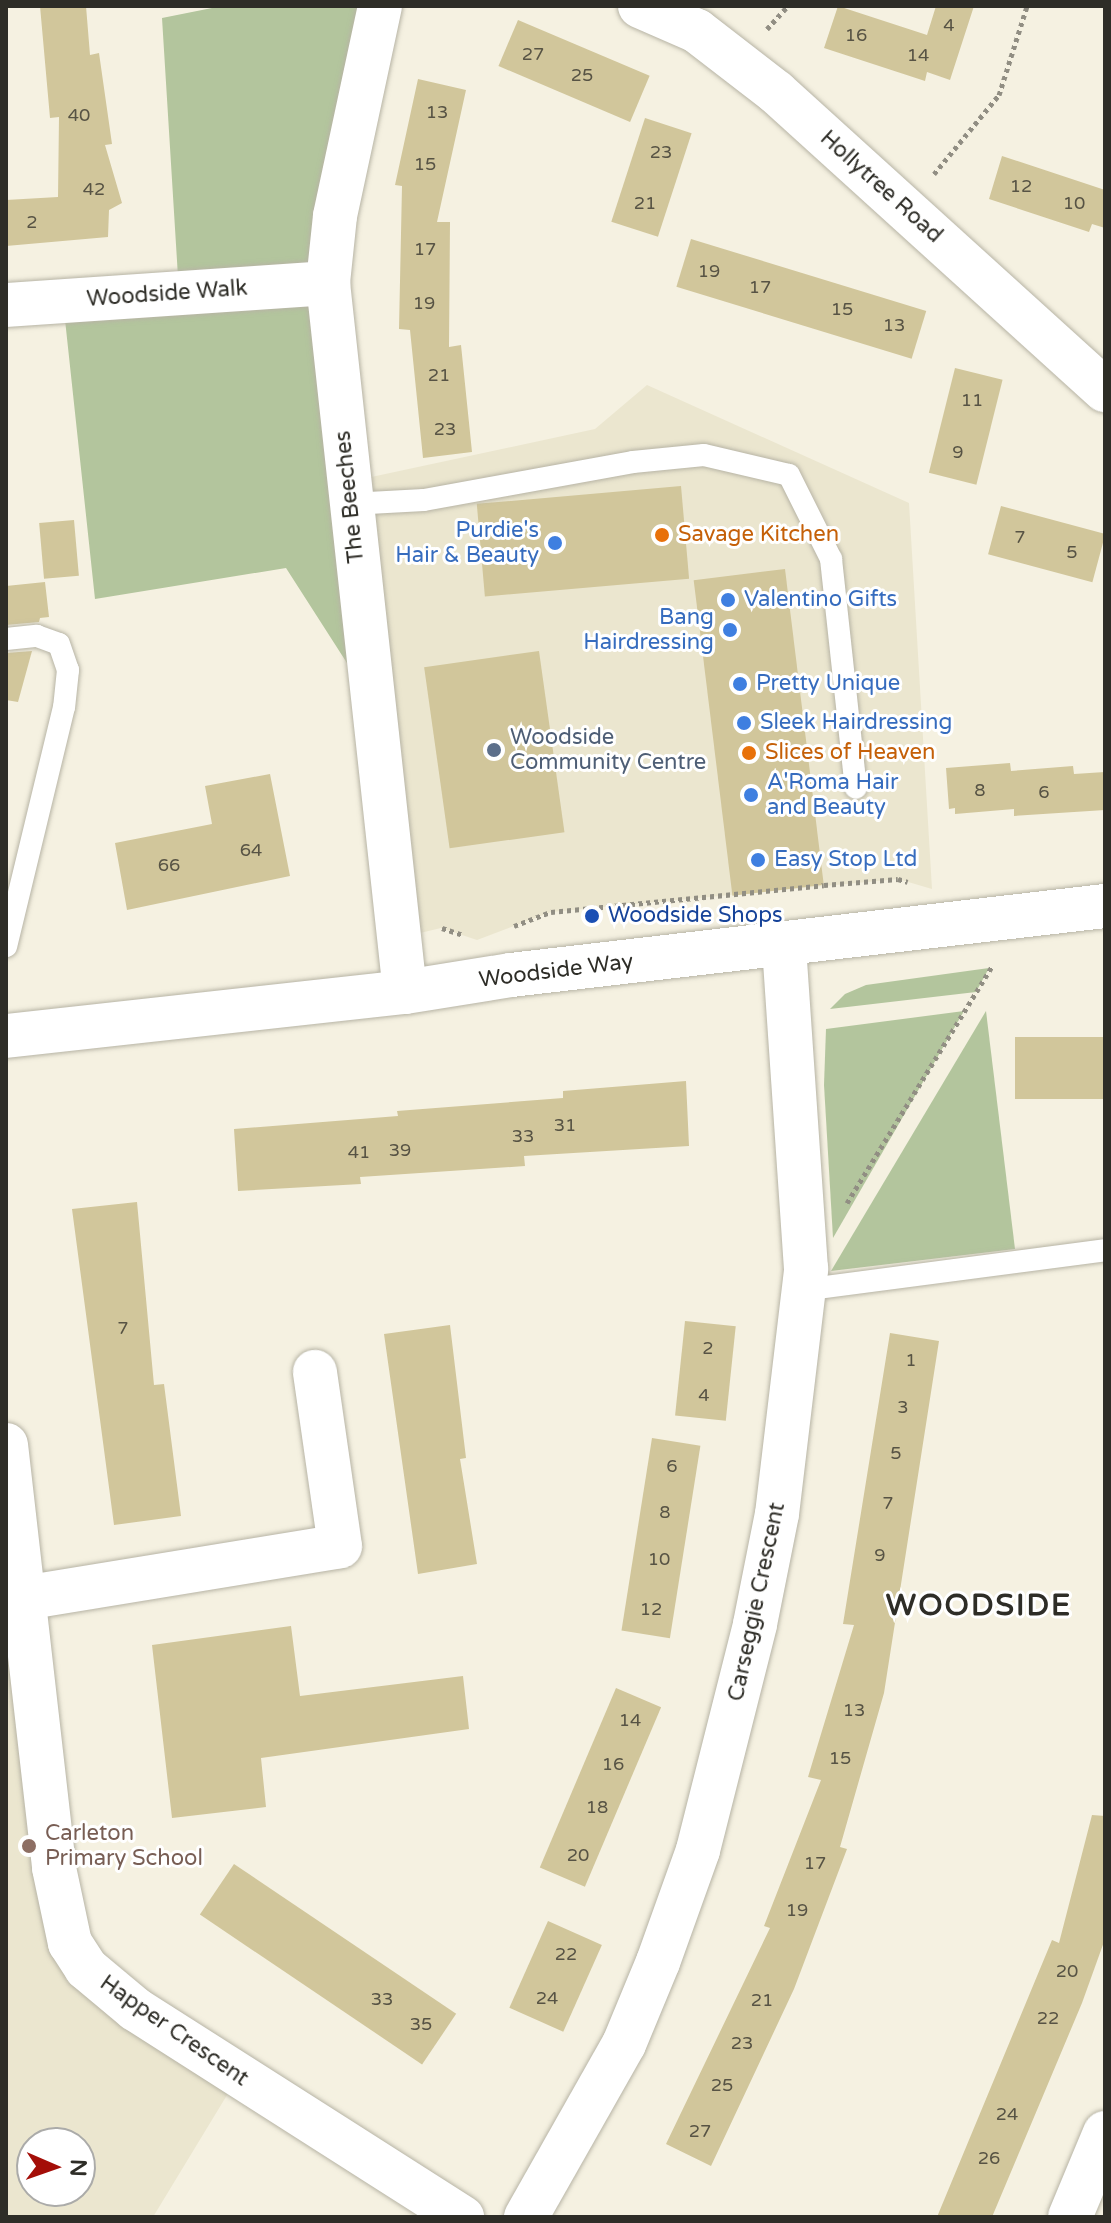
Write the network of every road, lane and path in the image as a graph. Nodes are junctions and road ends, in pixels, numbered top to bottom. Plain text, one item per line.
1 (380, 6) edge
2 (640, 6) edge
3 (1027, 6) edge
4 (906, 209) junction
5 (328, 283) junction
6 (6, 305) edge
7 (1105, 390) edge
8 (350, 504) junction
9 (6, 639) edge
10 (856, 788) dead end
11 (1105, 906) edge
12 (6, 946) edge
13 (784, 946) junction
14 (405, 992) junction
15 (6, 1036) edge
16 (1105, 1250) edge
17 (803, 1290) junction
18 (315, 1372) dead end
19 (6, 1445) edge
20 (24, 1598) junction
21 (1105, 2133) edge
22 (462, 2217) edge
23 (526, 2217) edge
24 (1070, 2217) edge

1 - 5 street, The Beeches
2 - 4 street, Hollytree Road
3 - 4 path
4 - 7 street, Hollytree Road
5 - 6 street, Woodside Walk
5 - 8 street, The Beeches
8 - 10 lane
8 - 14 street, The Beeches
9 - 12 lane
11 - 13 street, Woodside Way
13 - 14 street, Woodside Way
13 - 17 street, Carseggie Crescent
14 - 15 street, Woodside Way
16 - 17 lane
17 - 23 street, Carseggie Crescent
18 - 20 street
19 - 20 street, Happer Crescent
20 - 22 street, Happer Crescent
21 - 24 street

